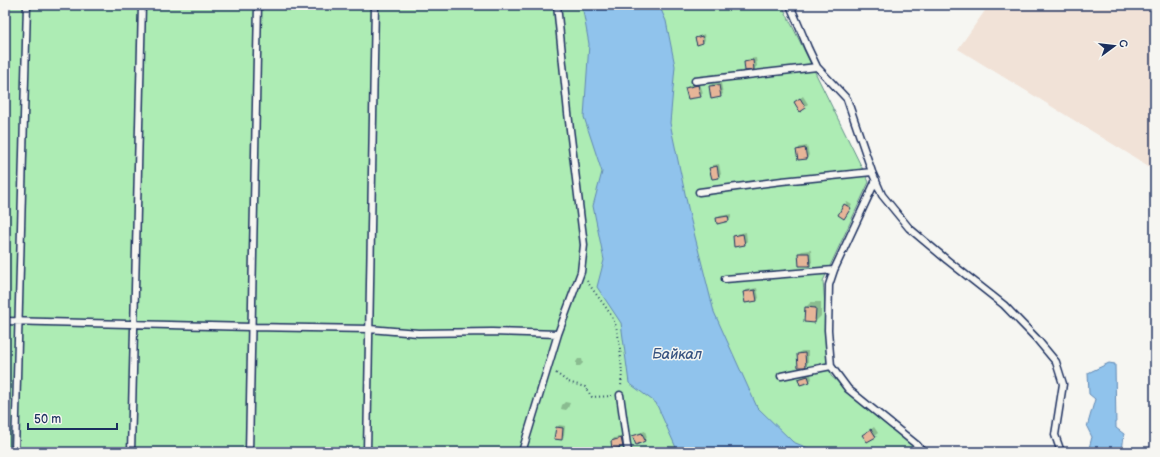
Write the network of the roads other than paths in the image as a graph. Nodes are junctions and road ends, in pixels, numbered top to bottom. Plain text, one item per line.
1 (27, 5) edge
2 (142, 5) edge
3 (258, 5) edge
4 (375, 5) edge
5 (557, 5) edge
6 (790, 5) edge
7 (817, 67) junction
8 (695, 81) dead end
9 (872, 172) junction
10 (876, 180) junction
11 (699, 192) dead end
12 (834, 270) junction
13 (725, 279) dead end
14 (5, 320) edge
15 (19, 321) junction
16 (133, 324) junction
17 (251, 327) junction
18 (369, 329) junction
19 (558, 334) junction
20 (831, 366) junction
21 (781, 376) dead end
22 (620, 395) road end
23 (15, 452) edge
24 (131, 452) edge
25 (249, 452) edge
26 (367, 452) edge
27 (522, 452) edge
28 (628, 452) edge
29 (923, 452) edge
30 (1061, 452) edge

1 - 15 lane
2 - 16 lane
3 - 17 lane
4 - 18 lane
5 - 19 lane
6 - 7 lane
7 - 8 lane
7 - 9 lane
9 - 10 lane
9 - 11 lane
10 - 12 lane
10 - 30 lane
12 - 13 lane
12 - 20 lane
14 - 15 lane
15 - 16 lane
15 - 23 lane
16 - 17 lane
16 - 24 lane
17 - 18 lane
17 - 25 lane
18 - 19 lane
18 - 26 lane
19 - 27 lane
20 - 21 lane
20 - 29 lane
22 - 28 lane

